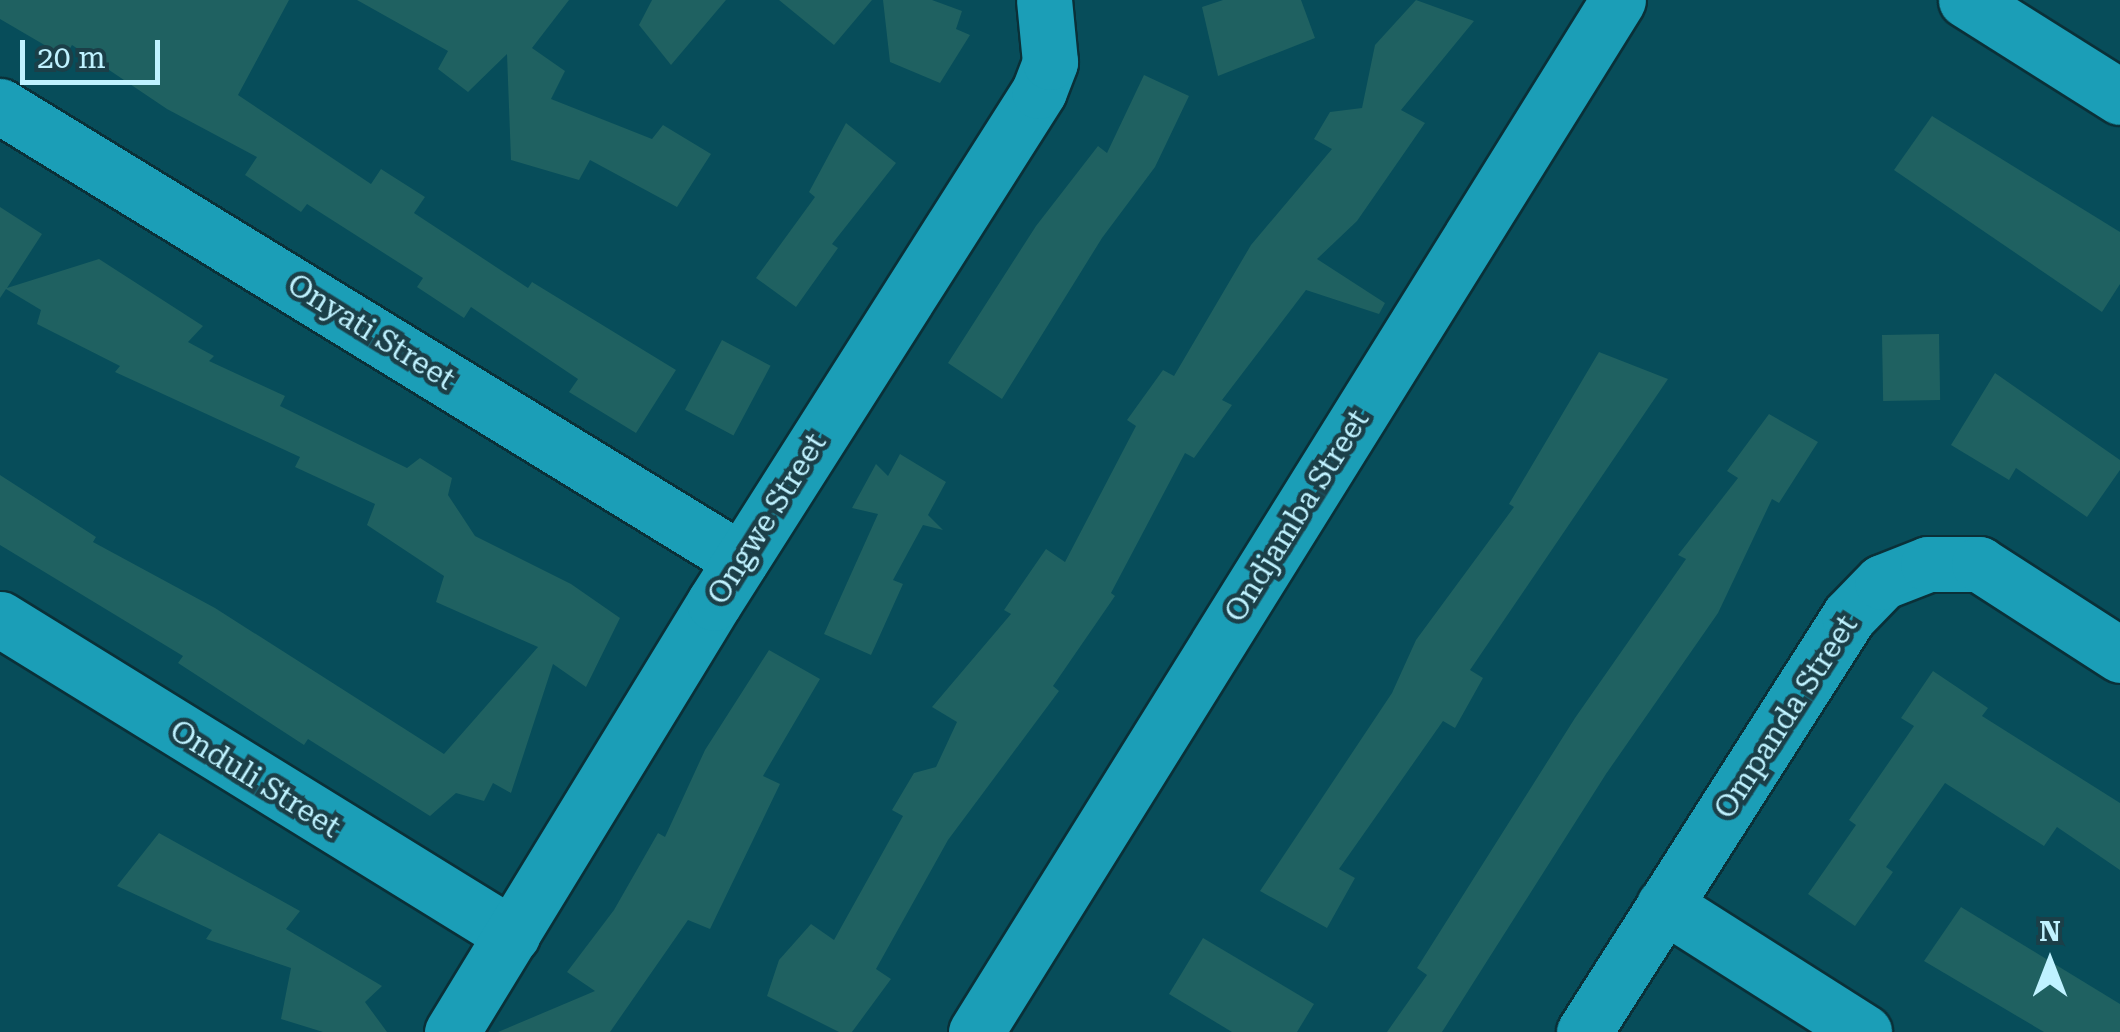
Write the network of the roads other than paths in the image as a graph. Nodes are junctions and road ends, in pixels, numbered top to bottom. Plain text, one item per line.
1 (1044, 0) edge
2 (1618, 0) edge
3 (1966, 0) edge
4 (2120, 97) edge
5 (0, 106) edge
6 (741, 560) junction
7 (0, 619) edge
8 (2120, 655) edge
9 (1664, 905) junction
10 (512, 935) junction
11 (995, 1025) edge
12 (452, 1032) edge
13 (1584, 1032) edge
14 (1864, 1032) edge

1 - 6 street, Ongwe Street
2 - 11 street, Ondjamba Street
3 - 4 street
5 - 6 street, Onyati Street
6 - 10 street, Ongwe Street
7 - 10 street, Onduli Street
8 - 9 street, Ompanda Street
9 - 13 street, Ompanda Street
9 - 14 street
10 - 12 street, Ongwe Street

